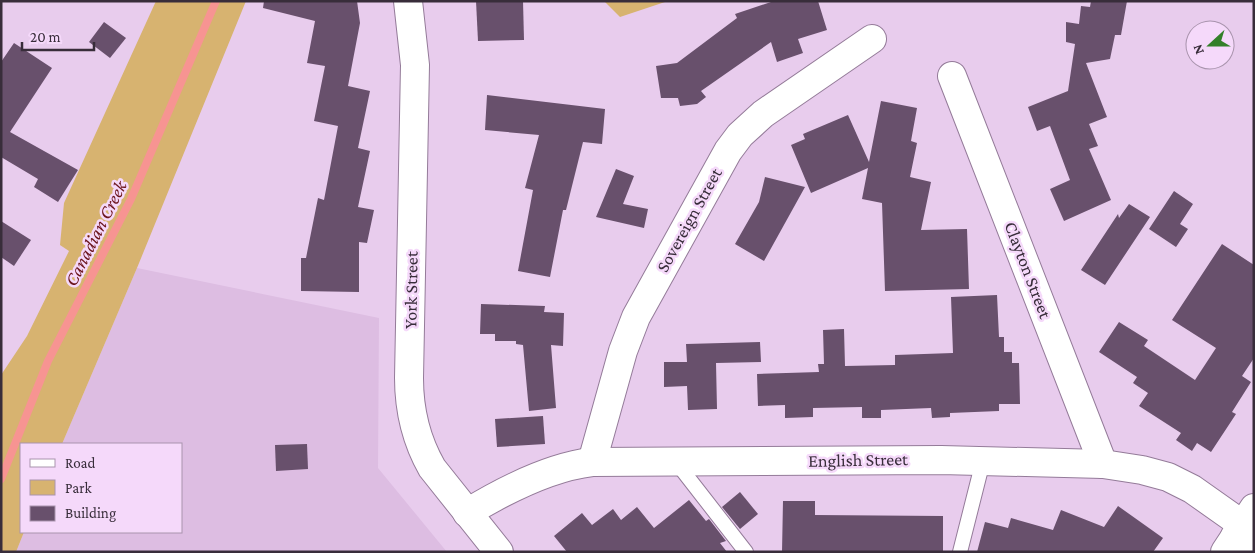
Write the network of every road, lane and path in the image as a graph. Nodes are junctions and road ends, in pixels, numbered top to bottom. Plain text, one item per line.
1 (408, 1) edge
2 (872, 39) dead end
3 (952, 76) dead end
4 (983, 461) junction
5 (592, 462) junction
6 (676, 462) junction
7 (1103, 464) junction
8 (467, 513) junction
9 (1242, 534) edge
10 (499, 552) edge
11 (746, 552) edge
12 (960, 552) edge

1 - 8 street, York Street
2 - 5 street, Sovereign Street
3 - 7 street, Clayton Street
4 - 6 street, English Street
4 - 7 street, English Street
4 - 12 lane
5 - 6 street, English Street
5 - 8 street, English Street
6 - 11 lane
7 - 9 street, English Street
8 - 10 street, York Street

